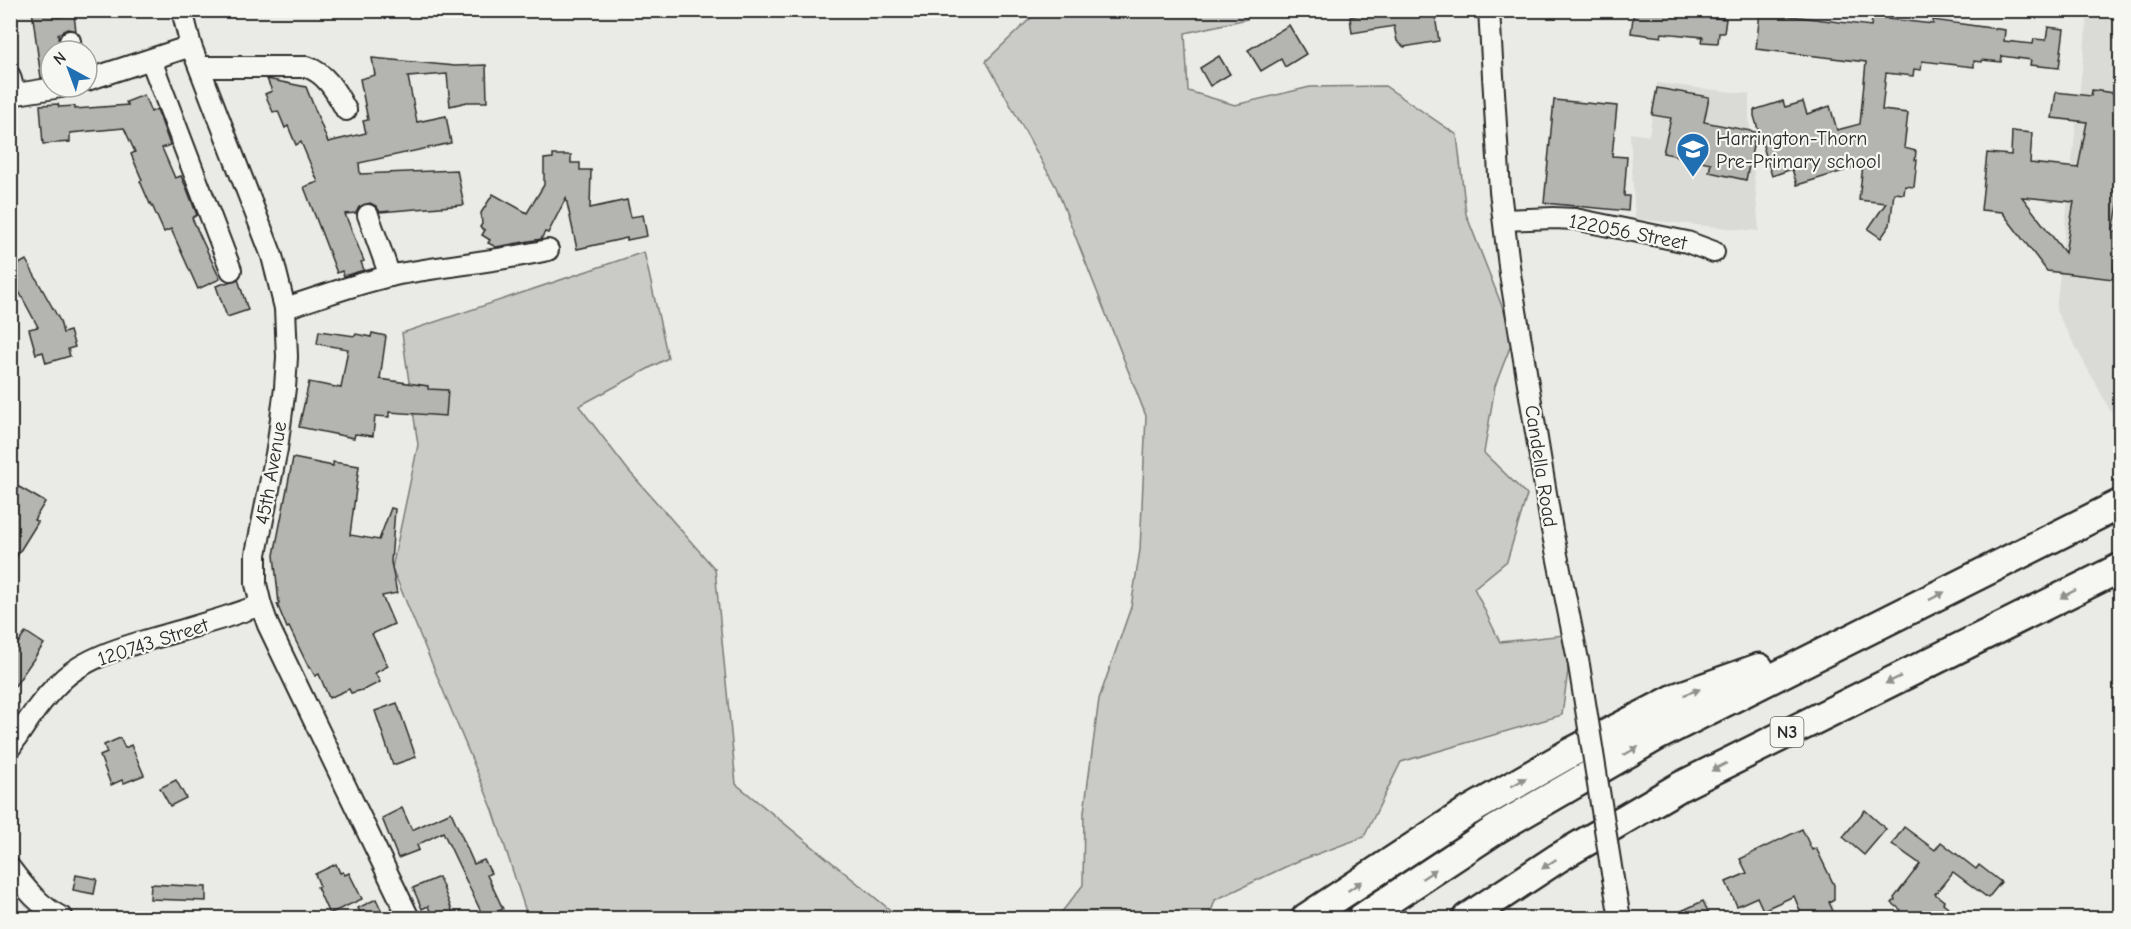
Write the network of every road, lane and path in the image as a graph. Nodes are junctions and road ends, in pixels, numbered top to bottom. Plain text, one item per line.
1 (182, 10) edge
2 (1488, 10) edge
3 (191, 45) junction
4 (151, 60) junction
5 (200, 67) junction
6 (99, 76) edge
7 (39, 87) edge
8 (12, 88) edge
9 (346, 110) dead end
10 (368, 215) dead end
11 (1505, 220) junction
12 (548, 250) dead end
13 (1714, 252) dead end
14 (231, 270) dead end
15 (390, 276) junction
16 (285, 308) junction
17 (2121, 504) edge
18 (2121, 568) edge
19 (261, 605) junction
20 (1885, 622) junction
21 (10, 748) edge
22 (10, 868) edge
23 (63, 918) edge
24 (410, 918) edge
25 (1306, 918) edge
26 (1362, 918) edge
27 (1467, 918) edge
28 (1620, 918) edge

1 - 3 street, 45th Avenue
2 - 11 street, Candella Road
3 - 4 street
3 - 5 street, 45th Avenue
4 - 6 street
4 - 14 street
5 - 9 street
5 - 16 street, 45th Avenue
7 - 8 street
10 - 15 street
11 - 13 street, 122056 Street
11 - 28 street, Candella Road, bridge
12 - 15 street
15 - 16 street
16 - 19 street, 45th Avenue
20 -> 17 highway
18 -> 27 highway, N3
19 - 21 street, 120743 Street
19 - 24 street, 45th Avenue
25 -> 20 highway
26 -> 20 highway
22 - 23 street

